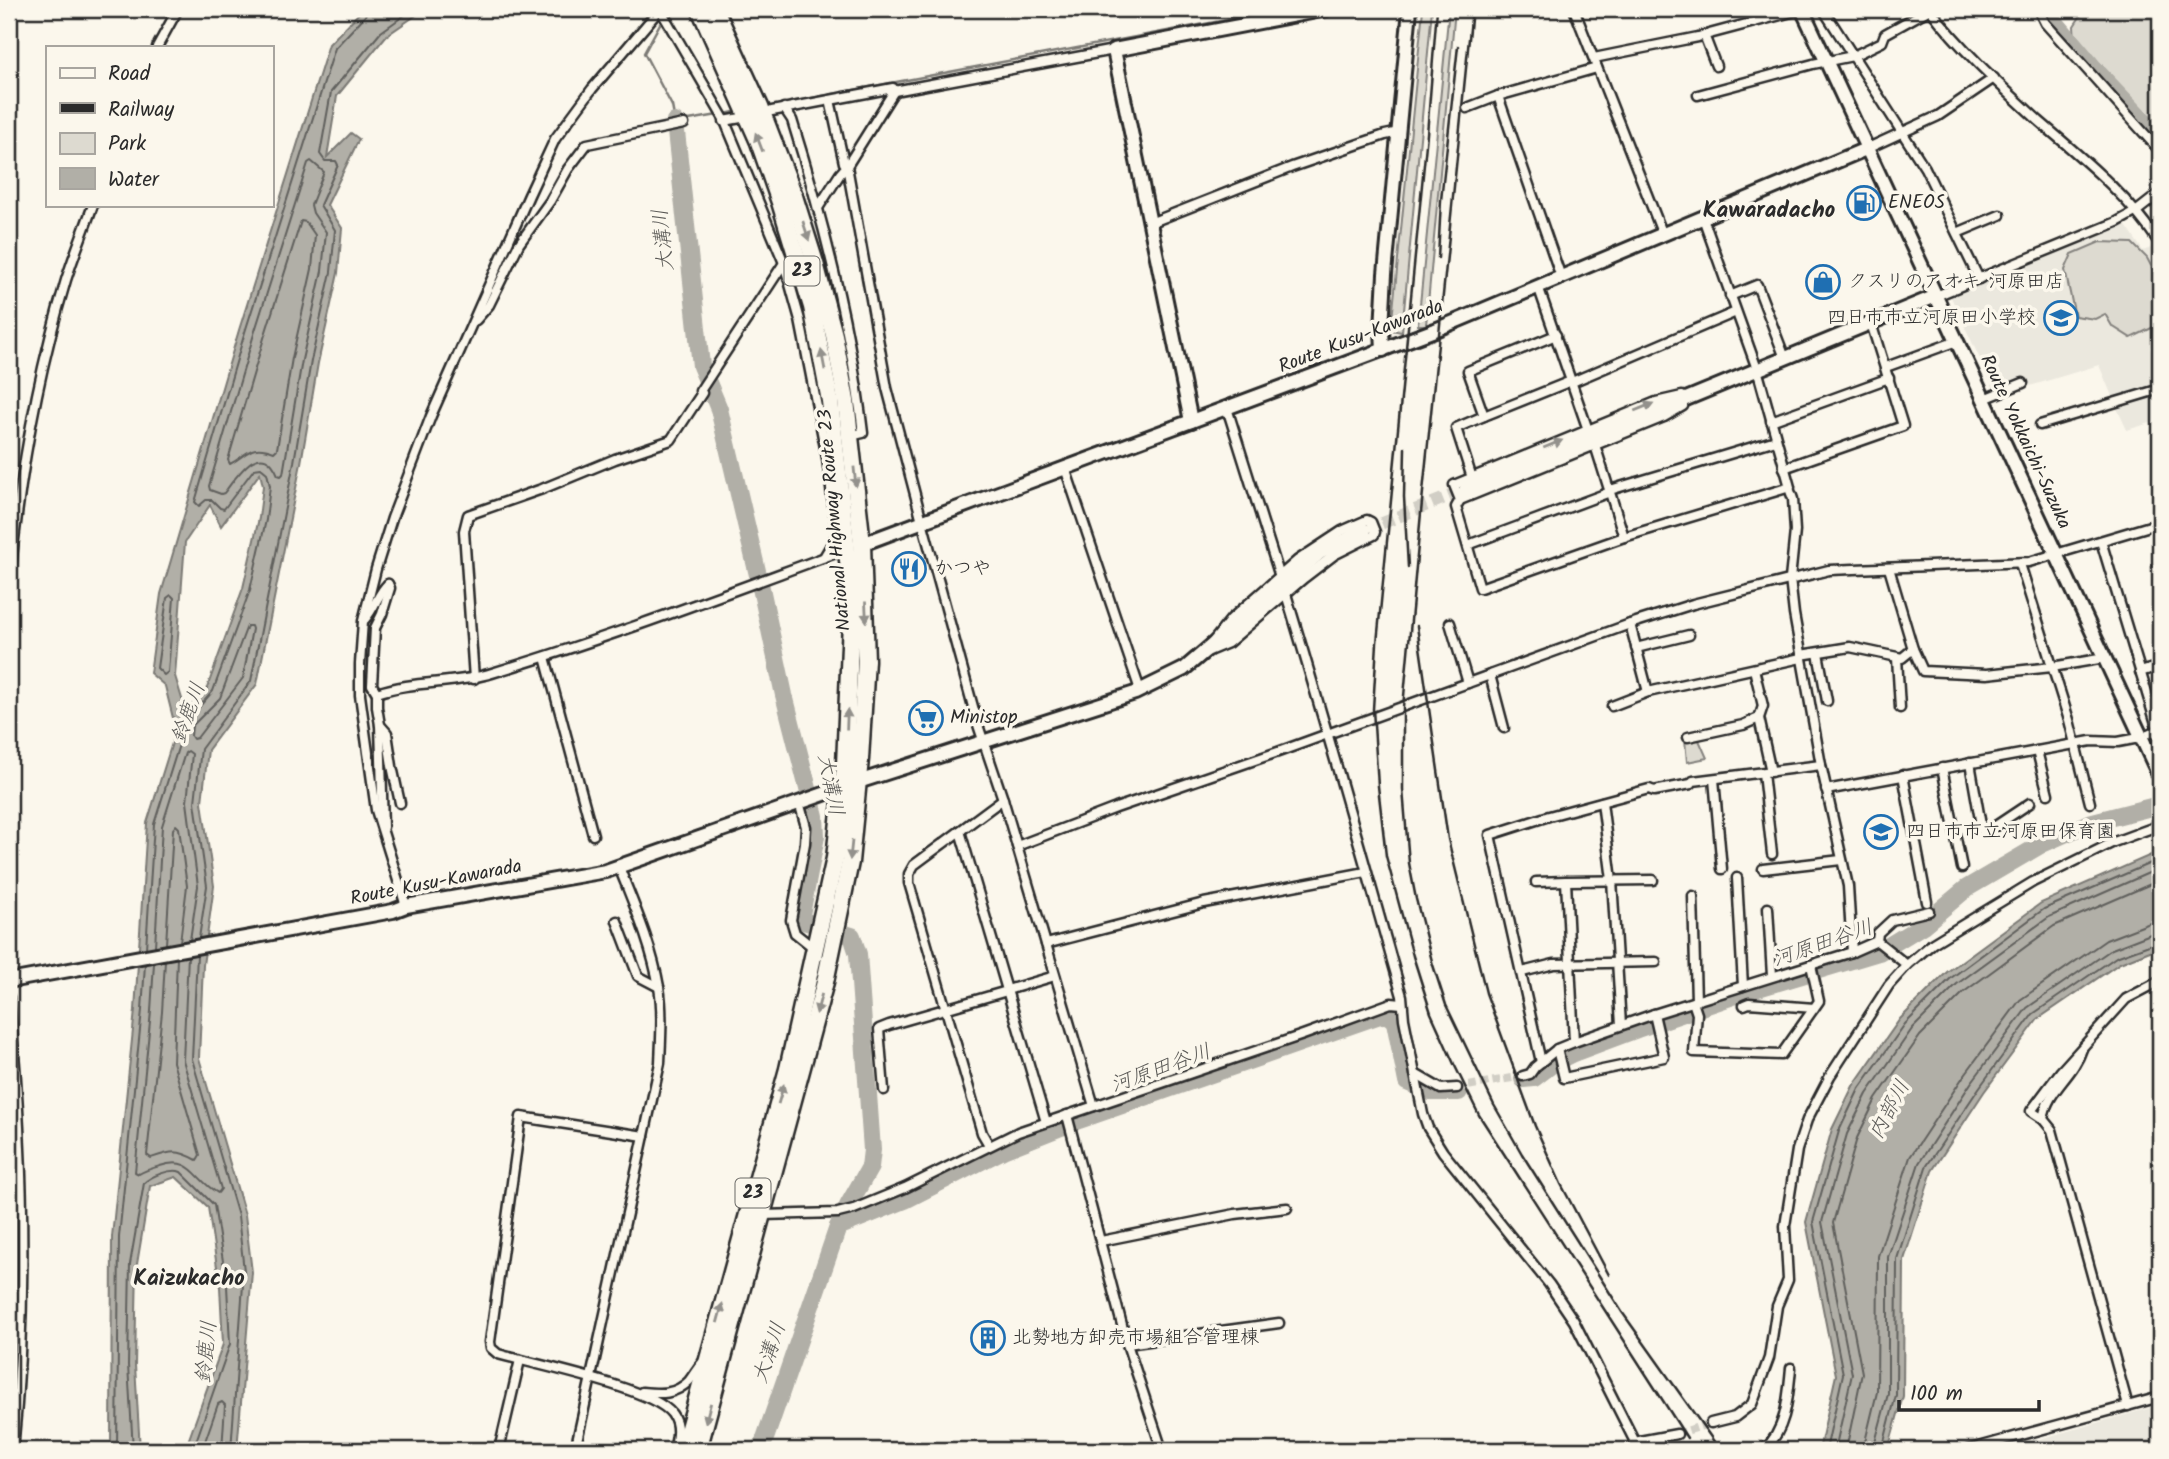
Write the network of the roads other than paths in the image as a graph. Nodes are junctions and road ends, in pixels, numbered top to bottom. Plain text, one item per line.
1 (178, 9) edge
2 (700, 9) edge
3 (715, 9) edge
4 (1327, 9) edge
5 (1410, 9) edge
6 (1574, 9) edge
7 (1803, 9) edge
8 (1823, 9) edge
9 (1930, 9) edge
10 (2038, 9) edge
11 (661, 10) edge
12 (1704, 35) junction
13 (158, 46) edge
14 (1114, 50) junction
15 (1853, 56) junction
16 (1594, 58) junction
17 (1826, 61) junction
18 (1716, 66) dead end
19 (1597, 68) junction
20 (1994, 78) junction
21 (894, 91) junction
22 (1699, 95) dead end
23 (1498, 96) junction
24 (830, 100) junction
25 (784, 108) junction
26 (1467, 108) dead end
27 (772, 111) dead end
28 (741, 118) dead end
29 (724, 120) junction
30 (682, 124) dead end
31 (1399, 132) junction
32 (1903, 132) junction
33 (1866, 149) junction
34 (2160, 151) edge
35 (847, 166) junction
36 (2160, 193) edge
37 (93, 206) edge
38 (818, 208) junction
39 (2137, 211) junction
40 (2000, 215) dead end
41 (1703, 218) junction
42 (1150, 223) junction
43 (1957, 233) junction
44 (1663, 234) junction
45 (2160, 244) edge
46 (784, 263) junction
47 (1560, 277) junction
48 (1979, 279) junction
49 (1538, 286) junction
50 (1730, 296) junction
51 (1936, 296) junction
52 (1736, 312) junction
53 (473, 321) junction
54 (1871, 323) junction
55 (1556, 335) junction
56 (1957, 341) junction
57 (1383, 350) junction
58 (1784, 358) junction
59 (1886, 367) junction
60 (1757, 369) junction
61 (1889, 378) junction
62 (1571, 381) junction
63 (2023, 383) dead end
64 (2160, 389) edge
65 (1703, 393) junction
66 (1984, 399) junction
67 (1227, 408) junction
68 (1484, 416) junction
69 (1191, 421) junction
70 (1772, 421) junction
71 (2040, 425) dead end
72 (1588, 430) junction
73 (850, 436) junction
74 (1776, 440) junction
75 (1595, 445) junction
76 (1065, 468) junction
77 (1784, 468) junction
78 (1472, 478) junction
79 (1789, 488) junction
80 (1610, 491) junction
81 (1463, 495) junction
82 (922, 521) junction
83 (2160, 523) edge
84 (1365, 530) tunnel mouth
85 (1624, 537) junction
86 (2101, 541) junction
87 (1468, 545) junction
88 (855, 546) junction
89 (2056, 554) junction
90 (824, 557) junction
91 (2021, 564) junction
92 (1888, 568) junction
93 (1280, 577) junction
94 (1790, 579) junction
95 (9, 589) edge
96 (1286, 594) junction
97 (363, 621) junction
98 (1450, 623) dead end
99 (1630, 624) junction
100 (1689, 635) dead end
101 (1636, 648) junction
102 (1913, 649) junction
103 (1204, 653) junction
104 (1818, 653) junction
105 (545, 657) junction
106 (1801, 657) junction
107 (1898, 658) junction
108 (2105, 658) junction
109 (2160, 666) edge
110 (2053, 667) junction
111 (1754, 669) junction
112 (2140, 672) junction
113 (1490, 675) junction
114 (474, 679) junction
115 (1468, 683) junction
116 (1140, 690) junction
117 (1648, 692) junction
118 (377, 693) junction
119 (1827, 702) dead end
120 (1612, 706) dead end
121 (1900, 708) dead end
122 (1759, 718) junction
123 (380, 725) junction
124 (1504, 728) dead end
125 (1329, 733) junction
126 (2150, 733) dead end
127 (1688, 737) dead end
128 (2134, 738) dead end
129 (983, 741) junction
130 (2076, 744) junction
131 (2037, 751) junction
132 (1969, 763) junction
133 (1821, 765) junction
134 (1942, 768) junction
135 (1767, 773) junction
136 (1903, 775) junction
137 (2160, 776) edge
138 (1714, 779) junction
139 (851, 785) junction
140 (1826, 790) junction
141 (2048, 794) dead end
142 (1003, 799) junction
143 (801, 802) junction
144 (1602, 802) junction
145 (400, 803) dead end
146 (2030, 803) dead end
147 (2090, 803) dead end
148 (2160, 825) edge
149 (960, 831) junction
150 (593, 835) dead end
151 (383, 837) junction
152 (1017, 846) junction
153 (1772, 854) dead end
154 (1841, 860) junction
155 (619, 867) junction
156 (1962, 868) dead end
157 (1723, 869) dead end
158 (1763, 869) dead end
159 (1366, 872) junction
160 (1737, 878) dead end
161 (1612, 880) junction
162 (1653, 880) dead end
163 (1566, 881) junction
164 (1536, 882) dead end
165 (9, 888) edge
166 (1693, 896) dead end
167 (9, 906) edge
168 (406, 906) junction
169 (1768, 908) dead end
170 (9, 918) edge
171 (617, 921) dead end
172 (822, 941) junction
173 (1880, 943) junction
174 (1046, 944) junction
175 (1852, 952) junction
176 (1617, 962) junction
177 (1656, 962) dead end
178 (1570, 963) junction
179 (1907, 965) junction
180 (1811, 967) junction
181 (1522, 972) junction
182 (1055, 976) junction
183 (1772, 976) junction
184 (15, 980) edge
185 (2160, 981) edge
186 (1743, 986) junction
187 (659, 987) junction
188 (1007, 990) junction
189 (9, 997) edge
190 (1402, 1004) junction
191 (1695, 1005) junction
192 (1744, 1005) dead end
193 (946, 1008) junction
194 (1814, 1008) junction
195 (1655, 1020) junction
196 (1621, 1025) junction
197 (1574, 1042) junction
198 (2081, 1049) junction
199 (1559, 1056) junction
200 (1541, 1062) junction
201 (1523, 1076) tunnel mouth
202 (1416, 1078) junction
203 (1457, 1088) tunnel mouth
204 (884, 1090) dead end
205 (1094, 1107) junction
206 (2043, 1119) junction
207 (1046, 1122) junction
208 (1068, 1122) junction
209 (644, 1136) junction
210 (989, 1145) junction
211 (1287, 1208) dead end
212 (762, 1215) junction
213 (1101, 1241) junction
214 (1279, 1323) dead end
215 (1127, 1344) junction
216 (708, 1357) junction
217 (520, 1360) junction
218 (1791, 1368) dead end
219 (589, 1379) junction
220 (635, 1391) junction
221 (2160, 1397) edge
222 (2128, 1406) junction
223 (1711, 1423) tunnel mouth
224 (1677, 1434) tunnel mouth
225 (578, 1439) junction
226 (1637, 1446) edge
227 (12, 1450) edge
228 (499, 1450) edge
229 (575, 1450) edge
230 (580, 1450) edge
231 (674, 1450) edge
232 (683, 1450) edge
233 (698, 1450) edge
234 (1162, 1450) edge
235 (1764, 1450) edge
236 (1967, 1450) edge

1 - 13 street
88 -> 2 highway, National Highway Route 23 / 23
3 -> 73 highway, National Highway Route 23 / 23
4 - 14 main road
5 - 31 main road
6 - 16 street
7 - 12 street
7 - 17 main road, Route Yokkaichi-Suzuka
8 - 15 street
9 - 15 street
9 - 20 street
10 - 34 street
11 - 29 street
11 - 53 street
12 - 16 street
12 - 18 street
14 - 21 street
14 - 42 main road
15 - 17 street
15 - 32 street
16 - 19 street
17 - 22 street
17 - 33 main road, Route Yokkaichi-Suzuka
19 - 23 street
19 - 44 street
20 - 32 street
20 - 39 street
21 - 24 street
21 - 35 street
23 - 26 street
23 - 47 street
24 - 25 street
24 - 35 street
25 - 27 street
25 - 38 street
28 - 29 street
29 - 46 street
30 - 53 street
31 - 42 street
31 - 57 main road
32 - 33 street
32 - 43 street
33 - 41 main road, Route Kusu-Kawarada
33 - 51 main road, Route Yokkaichi-Suzuka
35 - 38 street
35 - 82 street
36 - 39 street
37 - 95 street
38 - 73 street
39 - 45 street
39 - 48 street
40 - 43 street
41 - 44 main road, Route Kusu-Kawarada
41 - 50 street
42 - 69 main road
43 - 48 street
44 - 47 main road, Route Kusu-Kawarada
46 - 90 street
46 - 114 street
47 - 49 main road, Route Kusu-Kawarada
48 - 51 street
49 - 55 street
49 - 57 main road, Route Kusu-Kawarada
50 - 52 street
50 - 58 street
51 - 54 main road
51 - 56 main road, Route Yokkaichi-Suzuka
52 - 60 street
52 - 62 street
53 - 97 street
54 - 58 main road
54 - 59 street
55 - 62 street
55 - 68 street
56 - 59 street
56 - 66 main road, Route Yokkaichi-Suzuka
57 - 67 main road, Route Kusu-Kawarada
58 - 60 main road
59 - 61 street
60 - 65 main road
60 - 70 street
61 - 70 street
61 - 77 street
62 - 68 street
62 - 72 street
63 - 66 street
64 - 71 street
72 -> 65 street
65 - 75 street
65 - 81 main road
66 - 89 main road, Route Yokkaichi-Suzuka
67 - 69 main road, Route Kusu-Kawarada
67 - 93 street
68 - 78 street
69 - 76 main road, Route Kusu-Kawarada
70 - 74 street
78 -> 72 street
73 -> 88 highway, National Highway Route 23 / 23
74 - 77 street
74 - 80 street
75 - 80 street
75 - 81 street
76 - 82 main road, Route Kusu-Kawarada
76 - 116 street
77 - 79 street
78 - 81 street
79 - 85 street
79 - 94 street
80 - 85 street
80 - 87 street
81 - 87 street
82 - 88 main road, Route Kusu-Kawarada
82 - 129 street
83 - 86 street
84 - 103 main road, Route Kusu-Kawarada
85 - 87 street
86 - 89 street
86 - 112 street
88 - 90 street
88 - 139 highway, National Highway Route 23 / 23
89 - 91 street
89 - 108 main road, Route Yokkaichi-Suzuka
90 - 105 street
91 - 92 street
91 - 110 street
92 - 94 street
92 - 102 street
93 - 96 street
93 - 103 street
94 - 99 street
94 - 106 street
96 - 103 street
96 - 125 street
97 - 118 street
97 - 151 street
98 - 115 street
99 - 101 street
99 - 113 street
100 - 101 street
101 - 117 street
102 - 107 street
102 - 110 street
103 - 116 main road, Route Kusu-Kawarada
104 - 106 street
104 - 107 street
104 - 119 street
105 - 114 street
105 - 150 street
106 - 111 street
106 - 133 street
107 - 121 street
108 - 110 street
108 - 137 main road, Route Yokkaichi-Suzuka
109 - 112 street
110 - 130 street
111 - 117 street
111 - 122 street
112 - 126 street
113 - 115 street
113 - 124 street
114 - 118 street
115 - 125 street
116 - 129 main road, Route Kusu-Kawarada
117 - 120 street
118 - 123 street
122 - 127 street
122 - 135 street
123 - 145 street
123 - 151 street
125 - 152 street
125 - 159 street
128 - 130 street
129 - 139 main road, Route Kusu-Kawarada
129 - 142 street
130 - 131 street
130 - 147 street
131 - 132 street
131 - 141 street
132 - 134 street
132 - 146 street
133 - 135 street
133 - 140 street
134 - 136 street
134 - 156 street
135 - 138 street
135 - 153 street
136 - 140 street
136 - 173 street
138 - 144 street
138 - 157 street
139 - 143 main road, Route Kusu-Kawarada
139 - 172 highway, National Highway Route 23 / 23
140 - 154 street
142 - 149 street
142 - 152 street
143 - 155 main road, Route Kusu-Kawarada
143 - 172 street
144 - 161 street
144 - 181 street
148 - 179 street
149 - 188 street
149 - 193 street
151 - 168 street
152 - 174 street
154 - 158 street
154 - 175 street
155 - 168 main road, Route Kusu-Kawarada
155 - 187 street
159 - 174 street
159 - 190 street
160 - 186 street
161 - 162 street
161 - 163 street
161 - 176 street
163 - 164 street
163 - 178 street
165 - 167 street
166 - 191 street
167 - 170 street
168 - 184 main road, Route Kusu-Kawarada
169 - 183 street
171 - 187 street
172 -> 212 highway, National Highway Route 23 / 23
216 -> 172 highway, National Highway Route 23 / 23
173 - 175 street
173 - 179 street
174 - 182 street
175 - 180 street
176 - 177 street
176 - 178 street
176 - 196 street
178 - 181 street
178 - 197 street
179 - 223 street
180 - 183 street
180 - 194 street
181 - 200 street
182 - 188 street
182 - 205 street
183 - 186 street
185 - 198 street
186 - 191 street
187 - 209 street
188 - 193 street
188 - 207 street
189 - 227 street
190 - 202 street
190 - 205 street
191 - 194 street
191 - 195 street
192 - 194 street
193 - 204 street
193 - 210 street
195 - 196 street
195 - 199 street
196 - 197 street
197 - 199 street
198 - 206 street
198 - 206 street
199 - 200 street
200 - 201 street
202 - 203 street
202 - 226 street
205 - 208 street
206 - 222 street
207 - 208 street
207 - 210 street
208 - 213 street
209 - 217 street
209 - 219 street
210 - 212 street
211 - 213 street
212 -> 233 highway, National Highway Route 23 / 23
213 - 215 street
214 - 215 street
215 - 234 street
216 - 220 street
216 - 232 highway, National Highway Route 23 / 23
217 - 219 street
217 - 228 street
218 - 235 street
219 - 220 street
219 - 225 street
220 - 231 street
221 - 222 street
222 - 236 street
224 - 226 street
225 - 229 street
225 - 230 street

